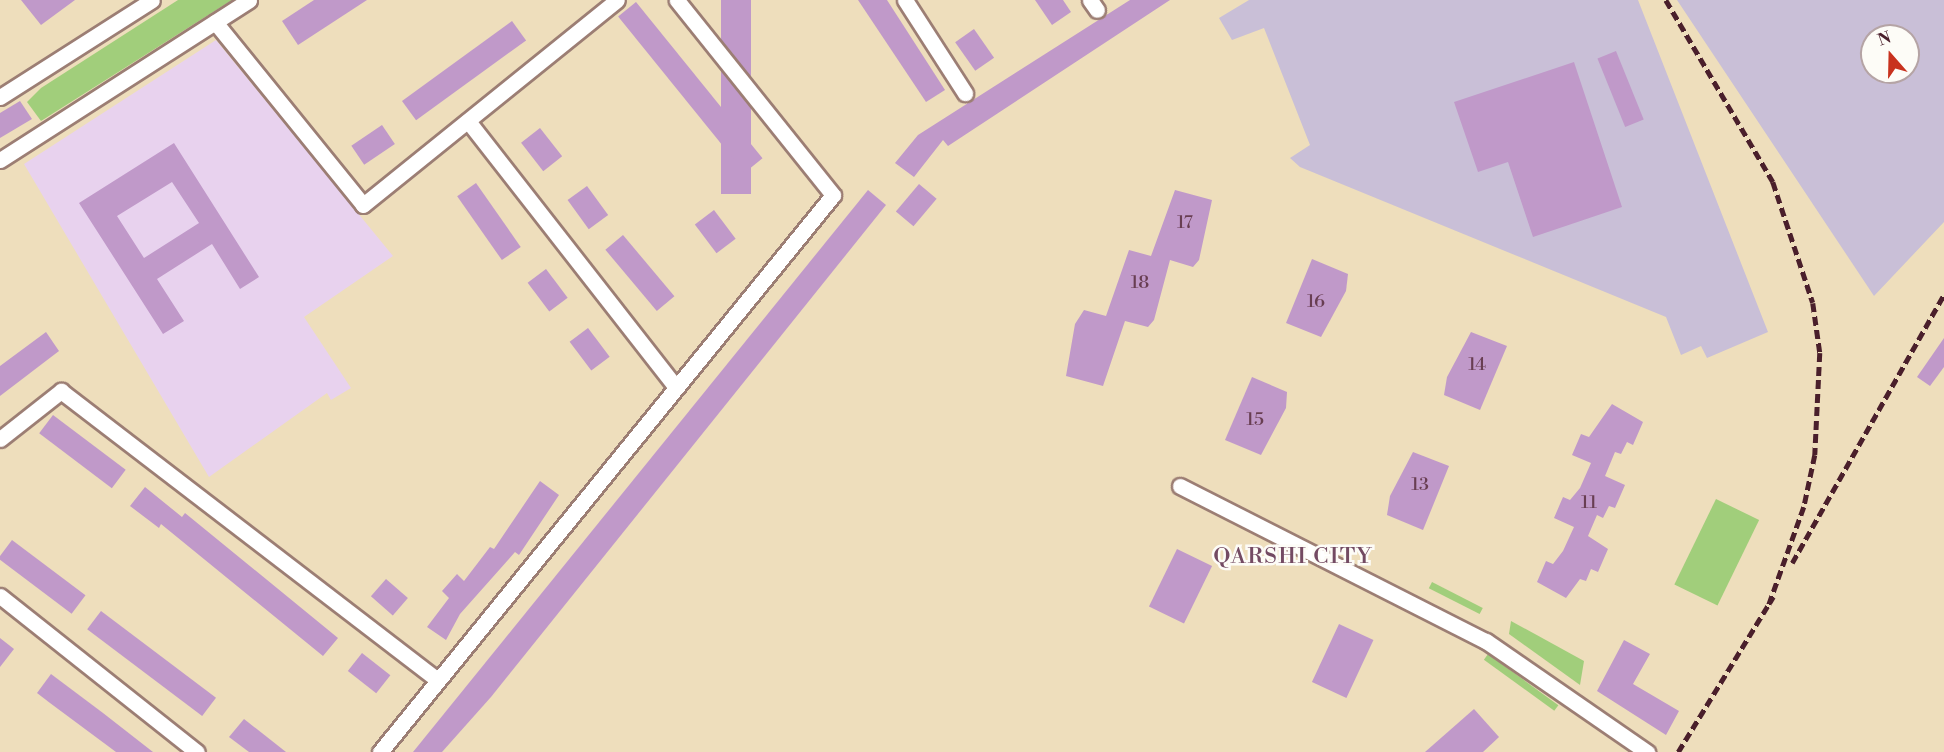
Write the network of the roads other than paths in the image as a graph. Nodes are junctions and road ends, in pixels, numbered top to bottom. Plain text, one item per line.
1 (153, 0) edge
2 (249, 0) edge
3 (617, 0) edge
4 (677, 0) edge
5 (905, 0) edge
6 (215, 22) junction
7 (2, 91) edge
8 (965, 93) dead end
9 (468, 121) junction
10 (0, 160) edge
11 (676, 387) junction
12 (0, 439) edge
13 (1180, 486) dead end
14 (0, 597) edge
15 (437, 679) junction
16 (197, 752) edge
17 (380, 752) edge
18 (1647, 752) edge

1 - 7 street
2 - 6 street
3 - 9 street
4 - 11 street
5 - 8 street
6 - 9 street
6 - 10 street
9 - 11 street
11 - 15 street
12 - 15 street
13 - 18 street
14 - 16 street
15 - 17 street

